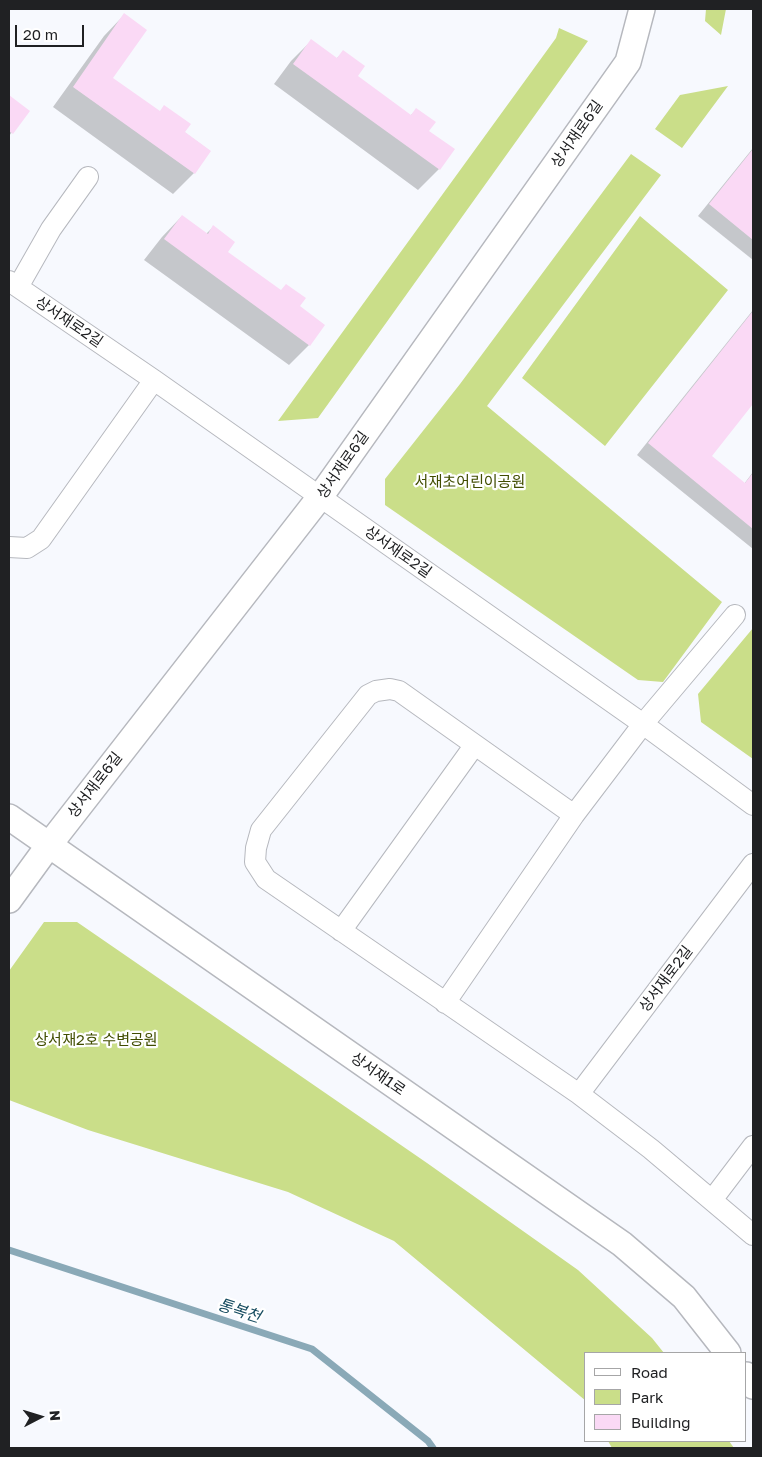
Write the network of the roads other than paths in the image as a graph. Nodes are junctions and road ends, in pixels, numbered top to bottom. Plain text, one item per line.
1 (642, 9) edge
2 (88, 177) dead end
3 (13, 284) edge
4 (154, 380) junction
5 (320, 497) junction
6 (9, 547) edge
7 (735, 616) dead end
8 (643, 724) junction
9 (474, 746) junction
10 (753, 805) edge
11 (574, 815) junction
12 (9, 817) edge
13 (49, 845) junction
14 (753, 864) edge
15 (9, 900) edge
16 (341, 931) junction
17 (445, 1003) junction
18 (579, 1094) junction
19 (753, 1146) edge
20 (712, 1200) junction
21 (753, 1235) edge
22 (727, 1352) edge

1 - 5 street, 상서재로6길
2 - 3 street
3 - 4 street, 상서재로2길
4 - 5 street, 상서재로2길
4 - 6 street
5 - 8 street, 상서재로2길
5 - 13 street, 상서재로6길
7 - 8 street
8 - 10 street, 상서재로2길
8 - 11 street
9 - 11 street
9 - 16 street
9 - 16 street
11 - 17 street
12 - 13 street, 상서재1로
13 - 15 street, 상서재로6길
13 - 22 street, 상서재1로
14 - 18 street, 상서재로2길
16 - 17 street
17 - 18 street
18 - 20 street
19 - 20 street
20 - 21 street

